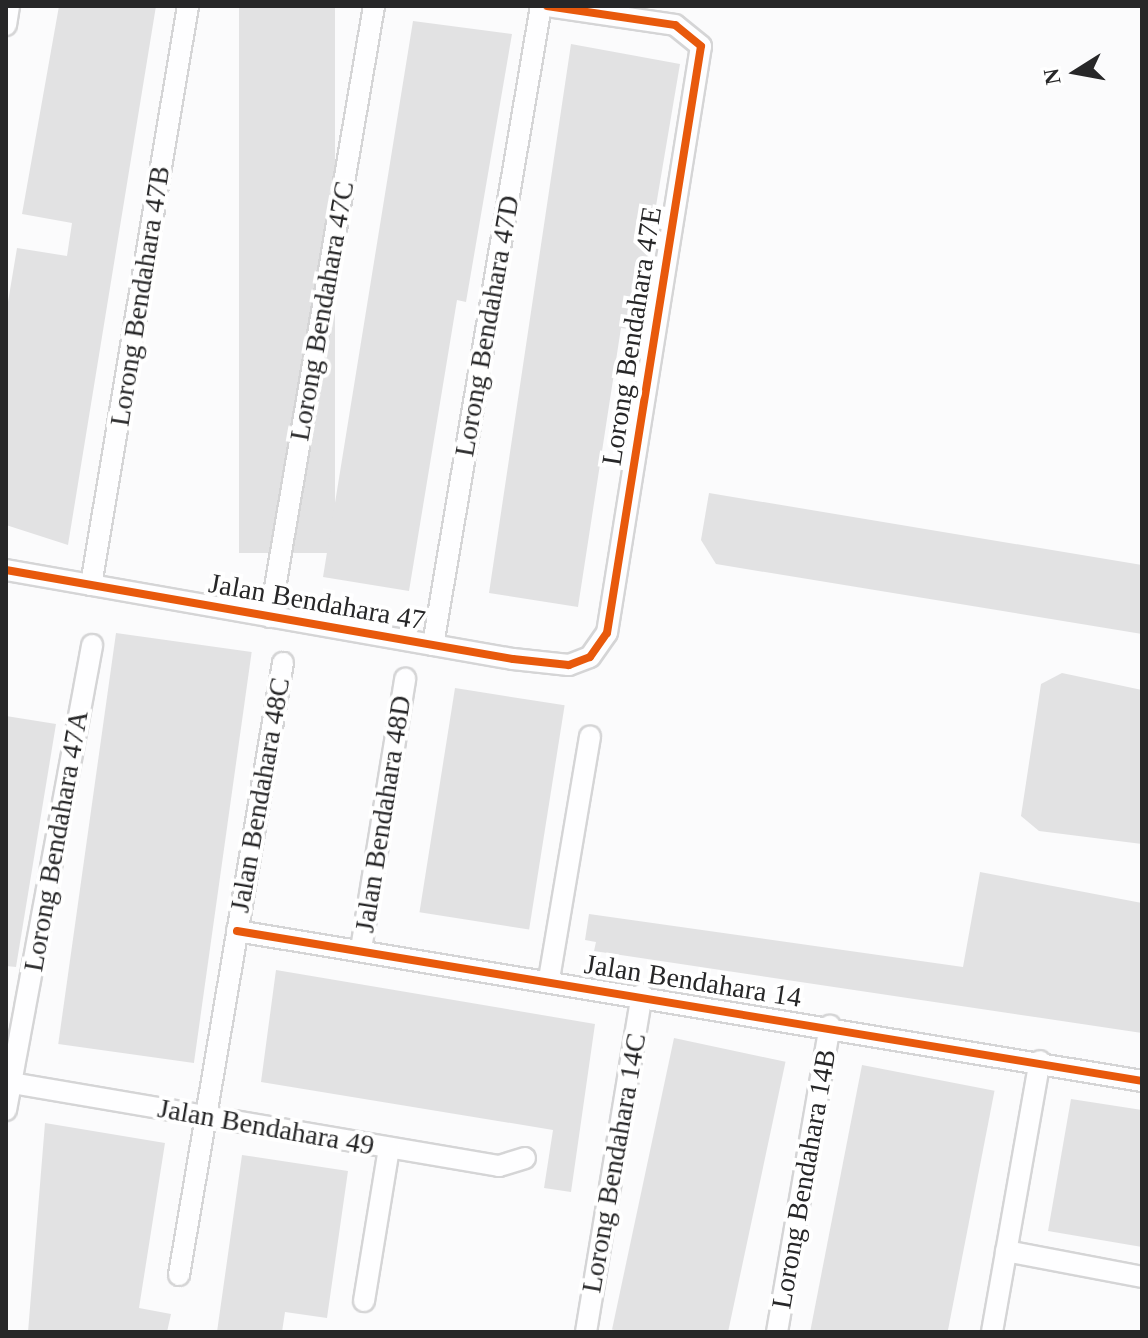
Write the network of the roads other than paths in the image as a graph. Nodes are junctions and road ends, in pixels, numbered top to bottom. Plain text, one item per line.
1 (9, 6) edge
2 (188, 6) edge
3 (374, 6) edge
4 (544, 6) edge
5 (6, 25) edge
6 (6, 570) edge
7 (91, 585) junction
8 (270, 617) junction
9 (607, 633) joint
10 (92, 645) dead end
11 (433, 645) junction
12 (283, 663) dead end
13 (405, 679) dead end
14 (590, 736) dead end
15 (237, 931) junction
16 (361, 949) junction
17 (549, 979) junction
18 (642, 995) junction
19 (830, 1026) junction
20 (1040, 1061) junction
21 (1142, 1081) edge
22 (8, 1083) edge
23 (6, 1110) edge
24 (204, 1116) junction
25 (389, 1148) junction
26 (525, 1158) dead end
27 (1006, 1251) junction
28 (179, 1275) dead end
29 (1142, 1277) edge
30 (364, 1301) dead end
31 (586, 1332) edge
32 (777, 1332) edge
33 (992, 1332) edge

1 - 5 street
2 - 7 street, Lorong Bendahara 47B
3 - 8 street, Lorong Bendahara 47C
4 - 9 street, Lorong Bendahara 47E
4 - 11 street, Lorong Bendahara 47D
6 - 7 street, Jalan Bendahara 47
7 - 8 street, Jalan Bendahara 47
8 - 11 street, Jalan Bendahara 47
9 - 11 street, Jalan Bendahara 47
10 - 22 street, Lorong Bendahara 47A
12 - 15 street, Jalan Bendahara 48C
13 - 16 street, Jalan Bendahara 48D
14 - 17 street
15 - 16 street, Jalan Bendahara 14
15 - 24 street, Jalan Bendahara 48C
16 - 17 street, Jalan Bendahara 14
17 - 18 street, Jalan Bendahara 14
18 - 19 street, Jalan Bendahara 14
18 - 31 street, Lorong Bendahara 14C
19 - 20 street, Jalan Bendahara 14
19 - 32 street, Lorong Bendahara 14B
20 - 21 street, Jalan Bendahara 14
20 - 27 street
22 - 23 street, Lorong Bendahara 47A
22 - 24 street, Jalan Bendahara 49
24 - 25 street, Jalan Bendahara 49
24 - 28 street, Jalan Bendahara 48C
25 - 26 street, Jalan Bendahara 49
25 - 30 street
27 - 29 street
27 - 33 street

